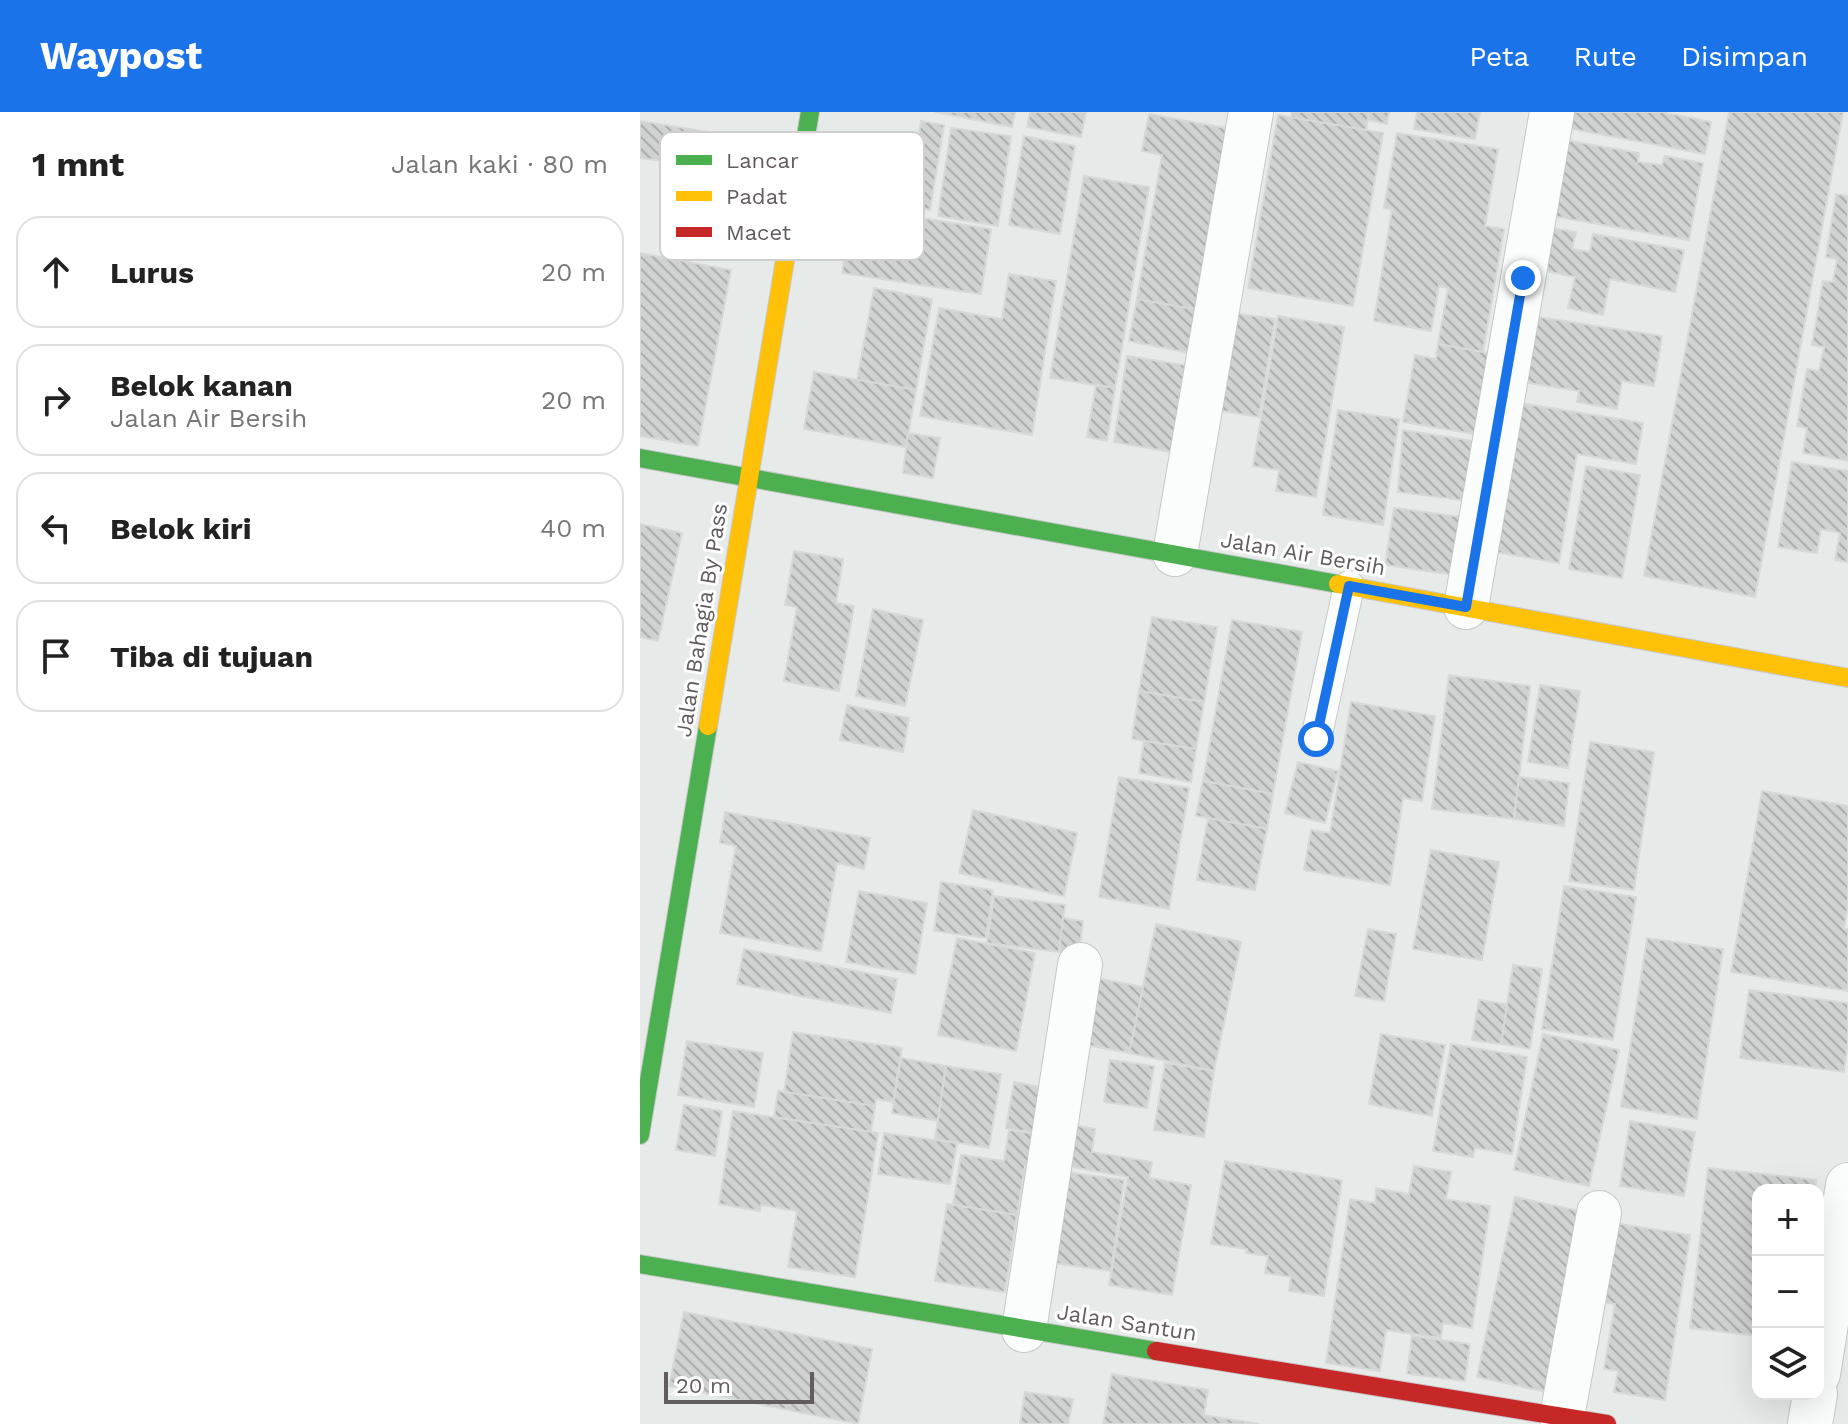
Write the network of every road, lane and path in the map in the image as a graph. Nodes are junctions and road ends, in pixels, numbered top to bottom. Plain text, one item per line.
1 (810, 112) edge
2 (1251, 112) edge
3 (1552, 112) edge
4 (807, 132) edge
5 (785, 260) edge
6 (640, 458) edge
7 (749, 476) junction
8 (1175, 554) junction
9 (1349, 586) junction
10 (1466, 607) junction
11 (1848, 678) edge
12 (1316, 739) dead end
13 (1080, 965) dead end
14 (640, 1135) edge
15 (1848, 1185) edge
16 (1599, 1213) dead end
17 (640, 1264) edge
18 (1024, 1330) junction
19 (1824, 1336) edge
20 (1814, 1400) edge
21 (1562, 1417) junction
22 (1607, 1424) edge
23 (1810, 1424) edge

1 - 4 street, Jalan Bahagia By Pass
2 - 8 street
3 - 10 street
5 - 7 street, Jalan Bahagia By Pass
6 - 7 street, Jalan Air Bersih
7 - 8 street, Jalan Air Bersih
7 - 14 street, Jalan Bahagia By Pass
8 - 9 street, Jalan Air Bersih
9 - 10 street, Jalan Air Bersih
9 - 12 lane
10 - 11 street, Jalan Air Bersih
13 - 18 street
15 - 19 street
16 - 21 street
17 - 18 street, Jalan Santun
18 - 21 street, Jalan Santun
20 - 23 street
21 - 22 street, Jalan Santun

